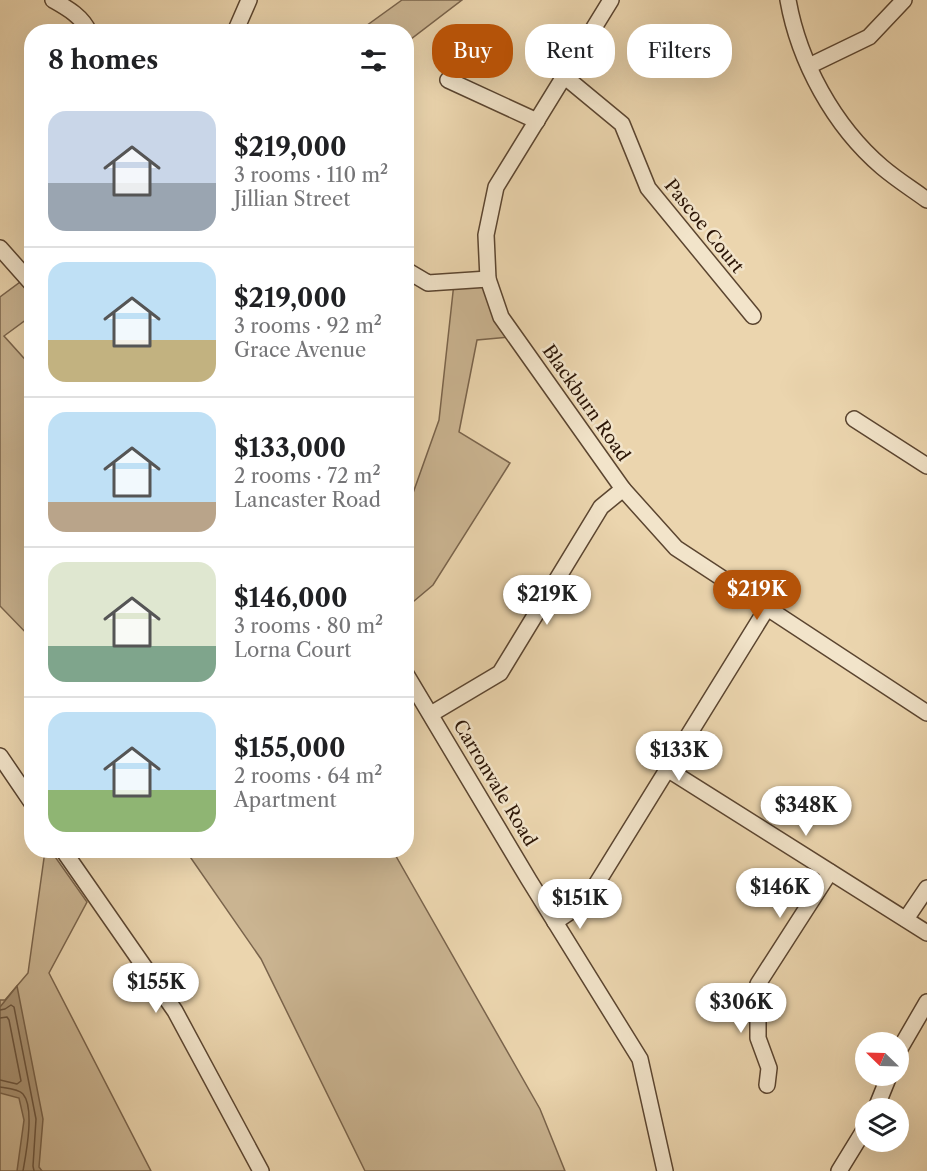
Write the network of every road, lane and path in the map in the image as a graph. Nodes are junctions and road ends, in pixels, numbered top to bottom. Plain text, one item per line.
1 (53, 0) edge
2 (249, 0) edge
3 (610, 0) edge
4 (788, 0) edge
5 (904, 0) edge
6 (85, 24) edge
7 (238, 24) edge
8 (595, 24) edge
9 (809, 66) junction
10 (563, 78) edge
11 (566, 78) edge
12 (448, 80) dead end
13 (537, 121) junction
14 (927, 200) edge
15 (0, 248) edge
16 (24, 275) edge
17 (414, 275) edge
18 (488, 279) junction
19 (753, 316) dead end
20 (854, 419) dead end
21 (927, 466) edge
22 (623, 489) junction
23 (767, 608) junction
24 (414, 687) edge
25 (927, 713) edge
26 (431, 714) junction
27 (0, 756) edge
28 (667, 769) junction
29 (5, 774) edge
30 (24, 794) edge
31 (69, 858) edge
32 (830, 872) junction
33 (927, 888) edge
34 (906, 919) junction
35 (555, 922) junction
36 (927, 933) edge
37 (927, 1002) edge
38 (909, 1033) edge
39 (767, 1085) dead end
40 (855, 1144) edge
41 (261, 1171) edge
42 (665, 1171) edge
43 (839, 1171) edge

1 - 6 street
2 - 7 street
3 - 8 street, Blackburn Road
4 - 9 street
5 - 9 street
9 - 14 street
10 - 13 street, Blackburn Road
11 - 19 street, Pascoe Court
12 - 13 street
13 - 18 street, Blackburn Road
15 - 16 street
17 - 18 street
18 - 22 street, Blackburn Road
20 - 21 street
22 - 23 street, Blackburn Road
22 - 26 street
23 - 25 street, Blackburn Road
23 - 28 street
24 - 26 street, Carronvale Road
26 - 35 street, Carronvale Road
27 - 29 street
28 - 32 street
28 - 35 street
29 - 30 street
31 - 41 street
32 - 34 street
32 - 39 street
33 - 34 street
34 - 36 street
35 - 42 street, Carronvale Road
37 - 38 street
40 - 43 street

